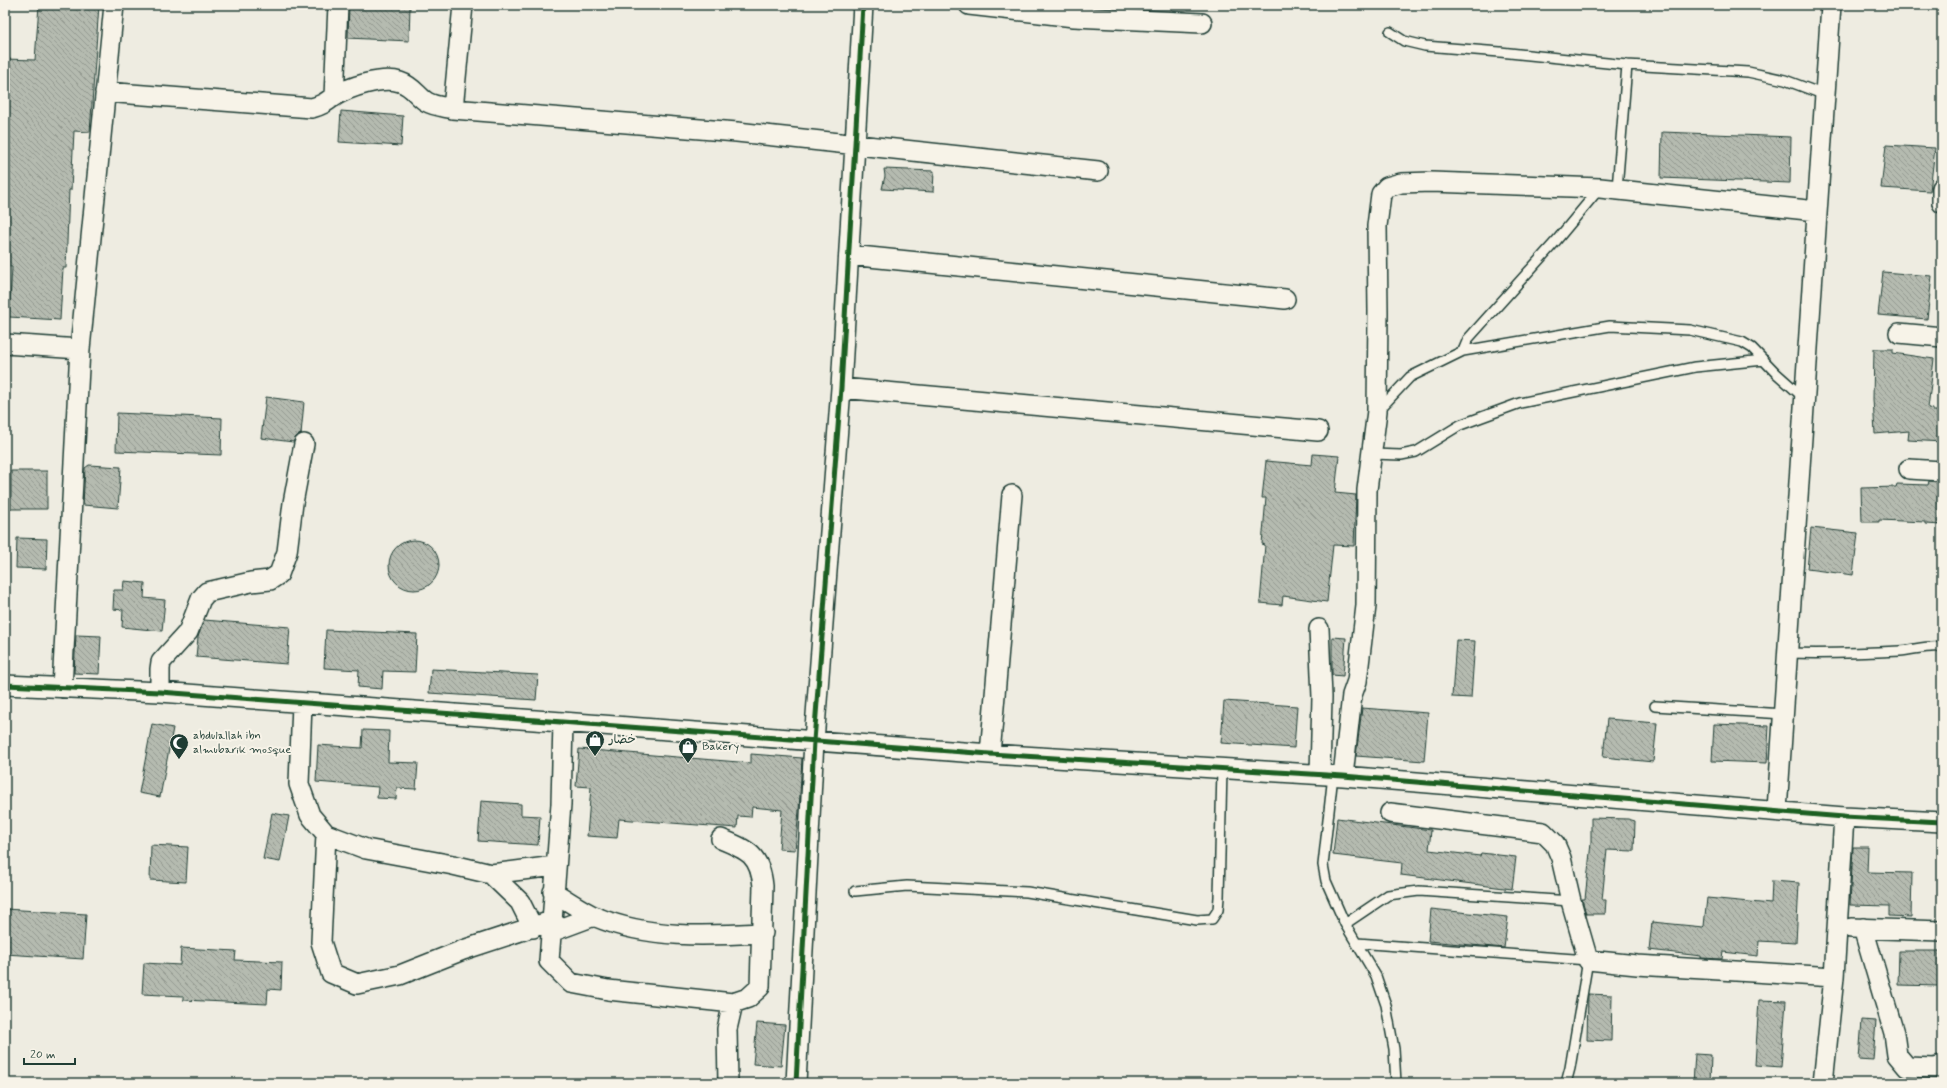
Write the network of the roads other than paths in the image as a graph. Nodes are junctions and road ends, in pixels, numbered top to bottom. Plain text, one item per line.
1 (114, 5) edge
2 (338, 5) edge
3 (463, 5) edge
4 (863, 5) edge
5 (969, 5) edge
6 (1831, 5) edge
7 (1202, 23) dead end
8 (1390, 32) dead end
9 (1626, 65) junction
10 (105, 92) junction
11 (1825, 95) junction
12 (334, 97) junction
13 (454, 109) junction
14 (854, 145) junction
15 (1098, 171) dead end
16 (1942, 188) edge
17 (1609, 189) junction
18 (1942, 203) edge
19 (1817, 211) junction
20 (849, 255) junction
21 (1285, 299) dead end
22 (1899, 333) dead end
23 (1942, 337) edge
24 (5, 344) edge
25 (80, 349) junction
26 (1463, 351) junction
27 (1764, 360) junction
28 (841, 388) junction
29 (1804, 398) junction
30 (1377, 411) junction
31 (1318, 432) dead end
32 (304, 444) dead end
33 (1372, 454) junction
34 (1909, 469) dead end
35 (1942, 471) edge
36 (1012, 495) dead end
37 (1319, 629) dead end
38 (1942, 647) edge
39 (1786, 653) junction
40 (5, 685) edge
41 (62, 688) junction
42 (160, 692) junction
43 (302, 703) junction
44 (1655, 706) dead end
45 (1784, 714) junction
46 (563, 722) junction
47 (814, 741) junction
48 (990, 754) junction
49 (1222, 769) junction
50 (1332, 775) junction
51 (1777, 810) junction
52 (1390, 813) dead end
53 (1844, 817) junction
54 (1942, 822) edge
55 (326, 834) junction
56 (721, 839) dead end
57 (555, 866) junction
58 (491, 874) junction
59 (855, 891) dead end
60 (553, 892) junction
61 (1571, 901) junction
62 (594, 916) junction
63 (1345, 924) junction
64 (545, 927) junction
65 (1837, 927) junction
66 (1863, 928) junction
67 (1942, 931) edge
68 (762, 933) junction
69 (1357, 942) junction
70 (1588, 960) junction
71 (1834, 977) junction
72 (733, 1003) junction
73 (1942, 1066) edge
74 (728, 1083) edge
75 (796, 1083) edge
76 (1396, 1083) edge
77 (1566, 1083) edge
78 (1823, 1083) edge

1 - 10 street
2 - 12 street
3 - 13 street
4 - 14 street
5 - 7 street
6 - 11 street
8 - 9 lane
9 - 11 lane
9 - 17 lane
10 - 12 street
10 - 25 street
11 - 19 street
12 - 13 street
13 - 14 street
14 - 15 street
14 - 20 street
16 - 18 street
17 - 19 street
17 - 26 lane
17 - 30 street
19 - 29 street
20 - 21 street
20 - 28 street
22 - 23 street
24 - 25 street
25 - 41 street
26 - 27 lane
26 - 30 lane
27 - 29 lane
27 - 33 lane
28 - 31 street
28 - 47 street
29 - 39 street
30 - 33 street
32 - 42 street
33 - 50 street
34 - 35 street
36 - 48 street
37 - 50 street
38 - 39 lane
39 - 45 street
40 - 41 street
41 - 42 street
42 - 43 street
43 - 46 street
43 - 55 street
44 - 45 lane
45 - 51 street
46 - 47 street
46 - 57 street
47 - 48 street
47 - 75 street
48 - 49 street
49 - 50 street
49 - 59 lane
50 - 51 street
50 - 63 lane
51 - 53 street
52 - 61 street
53 - 54 street
53 - 65 street
55 - 58 street
55 - 64 street
56 - 68 street
57 - 58 street
57 - 60 street
58 - 64 street
60 - 62 street
60 - 64 street
61 - 63 lane
61 - 70 street
62 - 64 street
62 - 68 street
63 - 69 lane
64 - 72 street
65 - 66 street
65 - 71 street
66 - 67 street
66 - 73 street
68 - 72 street
69 - 70 lane
69 - 76 lane
70 - 71 street
70 - 77 lane
71 - 78 street
72 - 74 street

